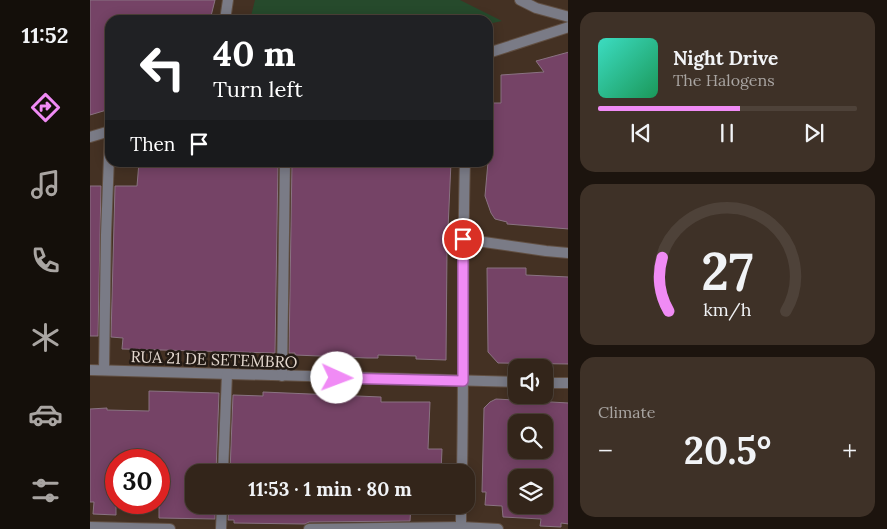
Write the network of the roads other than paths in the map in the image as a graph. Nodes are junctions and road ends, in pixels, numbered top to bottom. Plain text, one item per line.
1 (228, 0) edge
2 (520, 0) edge
3 (226, 15) edge
4 (568, 17) edge
5 (568, 27) edge
6 (493, 51) edge
7 (105, 132) edge
8 (90, 137) edge
9 (109, 167) edge
10 (285, 167) edge
11 (465, 167) edge
12 (463, 239) junction
13 (568, 253) edge
14 (90, 370) edge
15 (104, 370) junction
16 (228, 374) junction
17 (282, 376) junction
18 (463, 381) junction
19 (508, 382) edge
20 (553, 383) edge
21 (568, 383) edge
22 (223, 464) edge
23 (462, 464) edge
24 (221, 514) edge
25 (461, 514) edge
26 (90, 527) edge
27 (461, 528) edge
28 (170, 529) edge
29 (220, 529) edge
30 (309, 529) edge
31 (498, 529) edge

1 - 3 street
2 - 4 street
5 - 6 street
7 - 8 street
9 - 15 street
10 - 17 street
11 - 12 street
12 - 13 street
12 - 18 street
14 - 15 street, RUA 21 DE SETEMBRO
15 - 16 street, RUA 21 DE SETEMBRO
16 - 17 street, RUA 21 DE SETEMBRO
16 - 22 street
17 - 18 street, RUA 21 DE SETEMBRO
18 - 19 street, RUA 21 DE SETEMBRO
18 - 23 street
20 - 21 street
24 - 29 street
25 - 27 street
26 - 28 street
27 - 30 street
27 - 31 street

